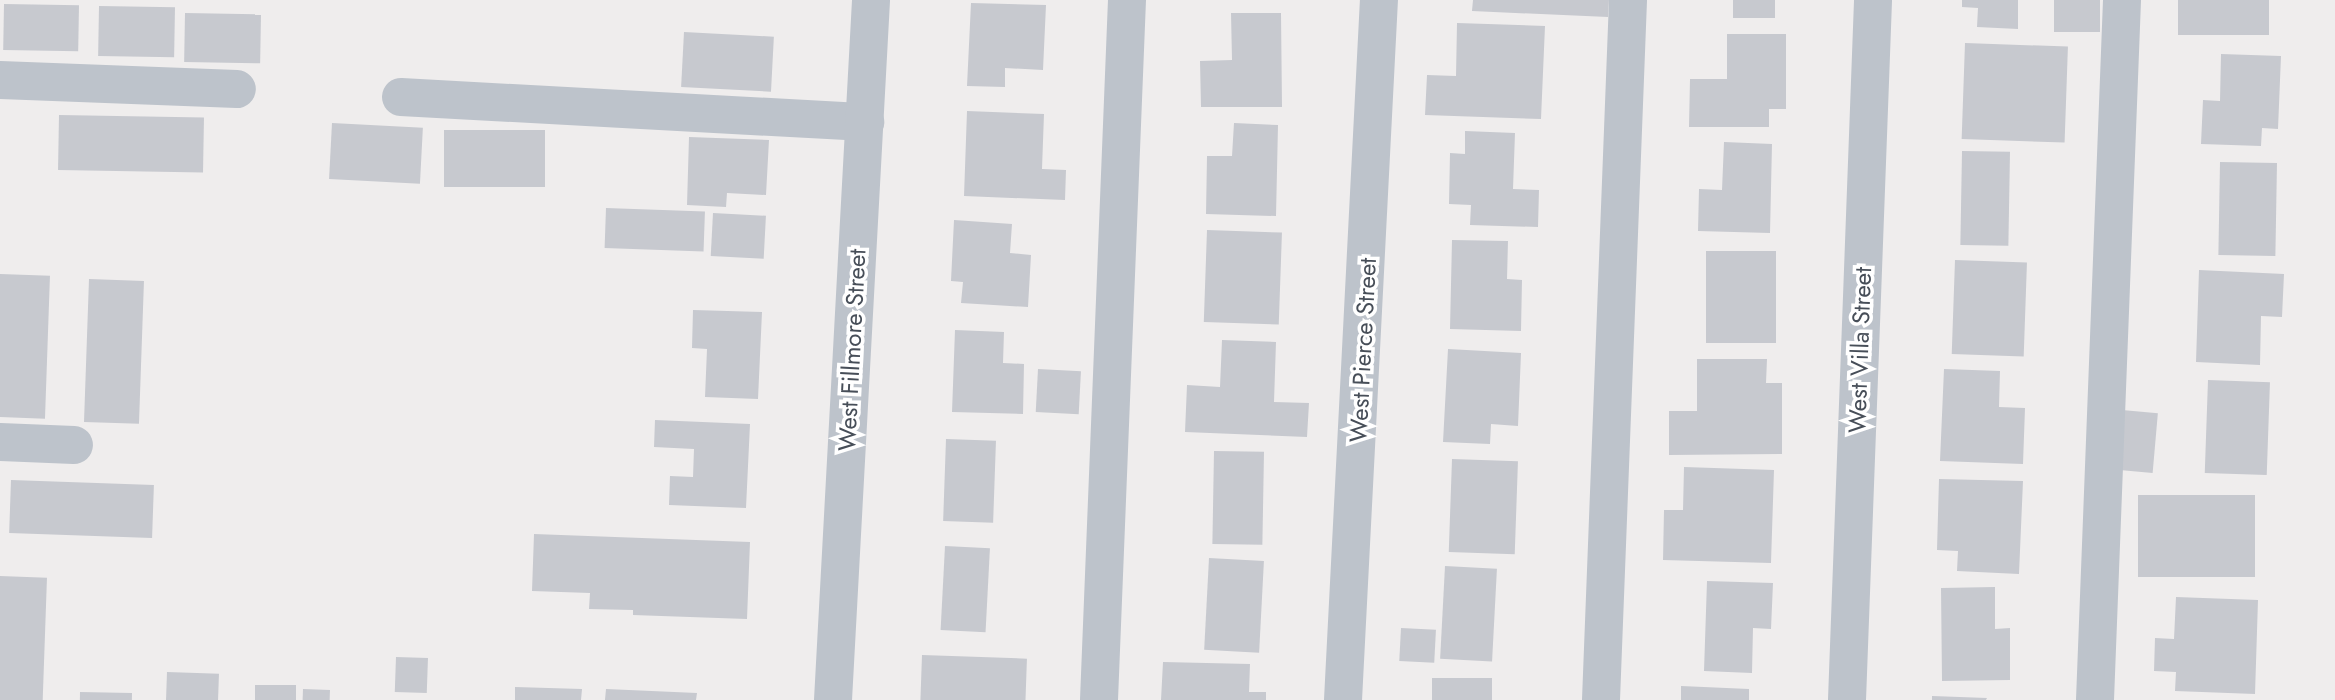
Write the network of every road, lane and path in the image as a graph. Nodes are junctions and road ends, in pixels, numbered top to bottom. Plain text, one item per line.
1 (871, 0) edge
2 (1127, 0) edge
3 (1379, 0) edge
4 (1628, 0) edge
5 (1873, 0) edge
6 (2122, 0) edge
7 (0, 80) edge
8 (237, 89) dead end
9 (401, 97) dead end
10 (865, 122) junction
11 (0, 442) edge
12 (74, 445) dead end
13 (833, 700) edge
14 (1098, 700) edge
15 (1343, 700) edge
16 (1601, 700) edge
17 (1847, 700) edge
18 (2095, 700) edge

1 - 10 street, West Fillmore Street
2 - 14 street
3 - 15 street, West Pierce Street
4 - 16 street
5 - 17 street, West Villa Street
6 - 18 street
7 - 8 street
9 - 10 street
10 - 13 street, West Fillmore Street
11 - 12 street

